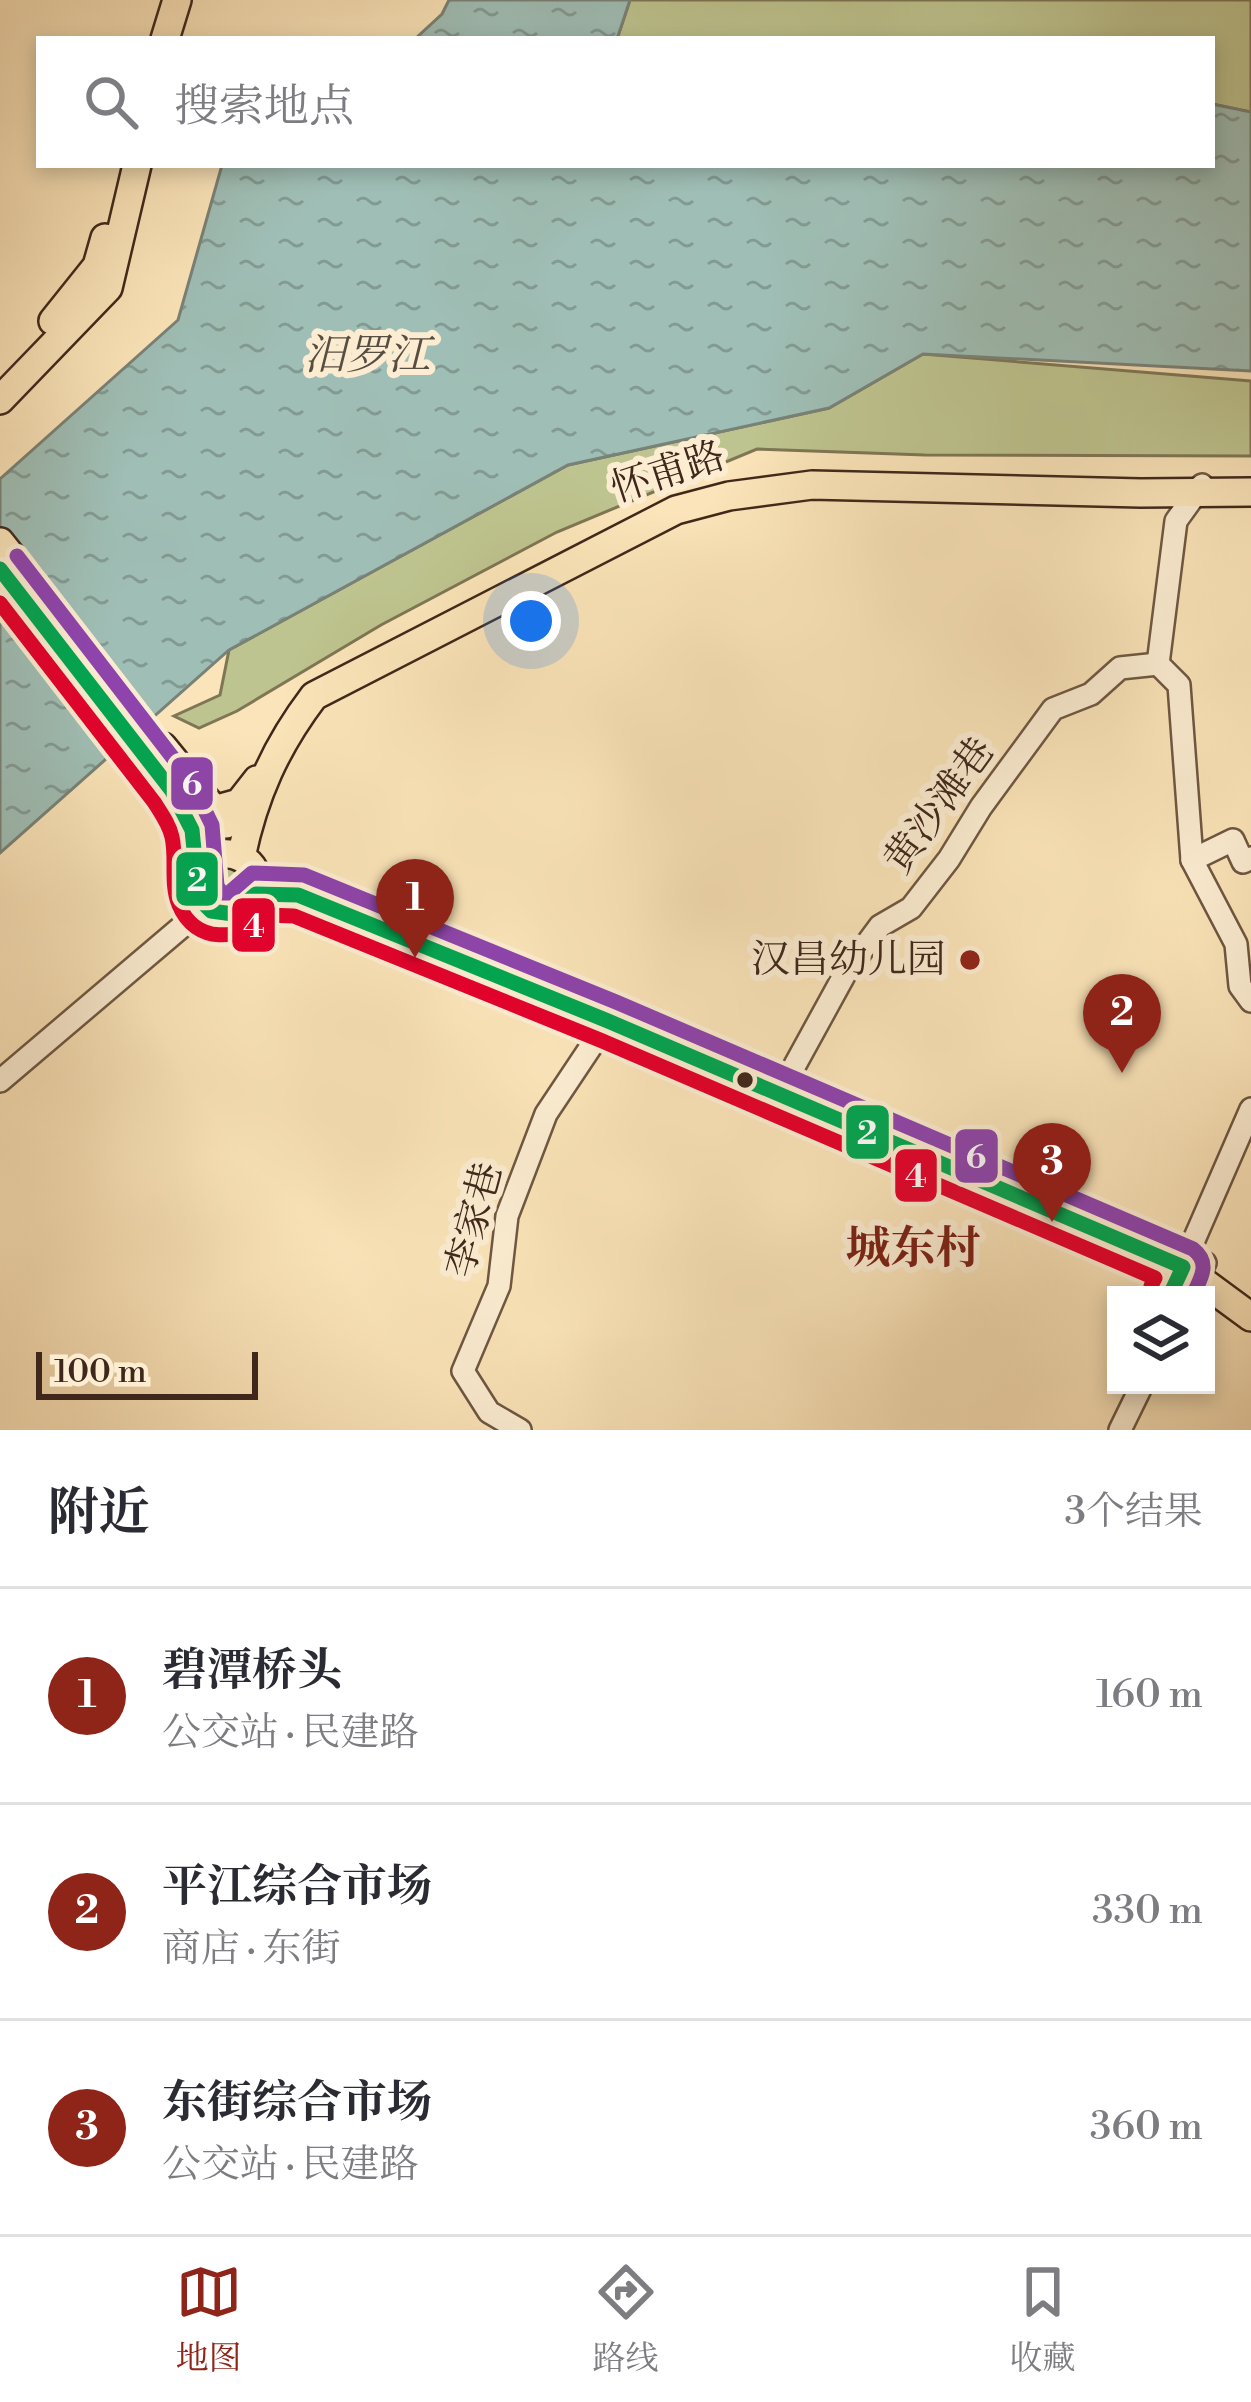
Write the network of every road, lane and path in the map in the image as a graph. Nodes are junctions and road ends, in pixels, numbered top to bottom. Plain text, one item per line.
1 (181, 0) edge
2 (170, 36) edge
3 (126, 168) edge
4 (136, 168) edge
5 (0, 379) edge
6 (0, 400) edge
7 (1200, 488) junction
8 (1251, 488) edge
9 (0, 542) edge
10 (0, 569) edge
11 (1158, 664) junction
12 (175, 777) junction
13 (214, 810) junction
14 (236, 855) junction
15 (1251, 858) edge
16 (1192, 860) junction
17 (197, 871) junction
18 (256, 888) junction
19 (202, 904) junction
20 (1244, 941) edge
21 (1251, 1001) edge
22 (608, 1021) junction
23 (0, 1070) edge
24 (0, 1081) edge
25 (786, 1092) junction
26 (1251, 1109) edge
27 (1192, 1271) edge
28 (1251, 1297) edge
29 (1251, 1317) edge
30 (1126, 1394) edge
31 (1137, 1394) edge
32 (494, 1424) edge
33 (1117, 1428) edge
34 (520, 1430) edge

1 - 2 main road
3 - 5 main road
4 - 6 main road
7 - 8 main road, 怀甫路
7 - 11 street
7 - 13 main road, 怀甫路
7 - 14 main road
9 - 12 main road
10 - 12 main road
11 - 16 street
11 - 25 street, 黄沙滩巷
12 - 13 main road
12 - 17 main road
13 - 14 main road
14 - 17 main road
14 - 18 main road
15 - 16 street
16 - 20 street
17 - 19 main road
18 - 19 main road
18 - 22 main road
18 - 25 main road
19 - 23 street
19 - 24 street
20 - 21 street
22 - 25 main road
22 - 32 street, 李家巷
25 - 27 main road
26 - 27 street
27 - 28 main road
27 - 29 main road
30 - 33 street
31 - 33 street
32 - 34 street, 李家巷

